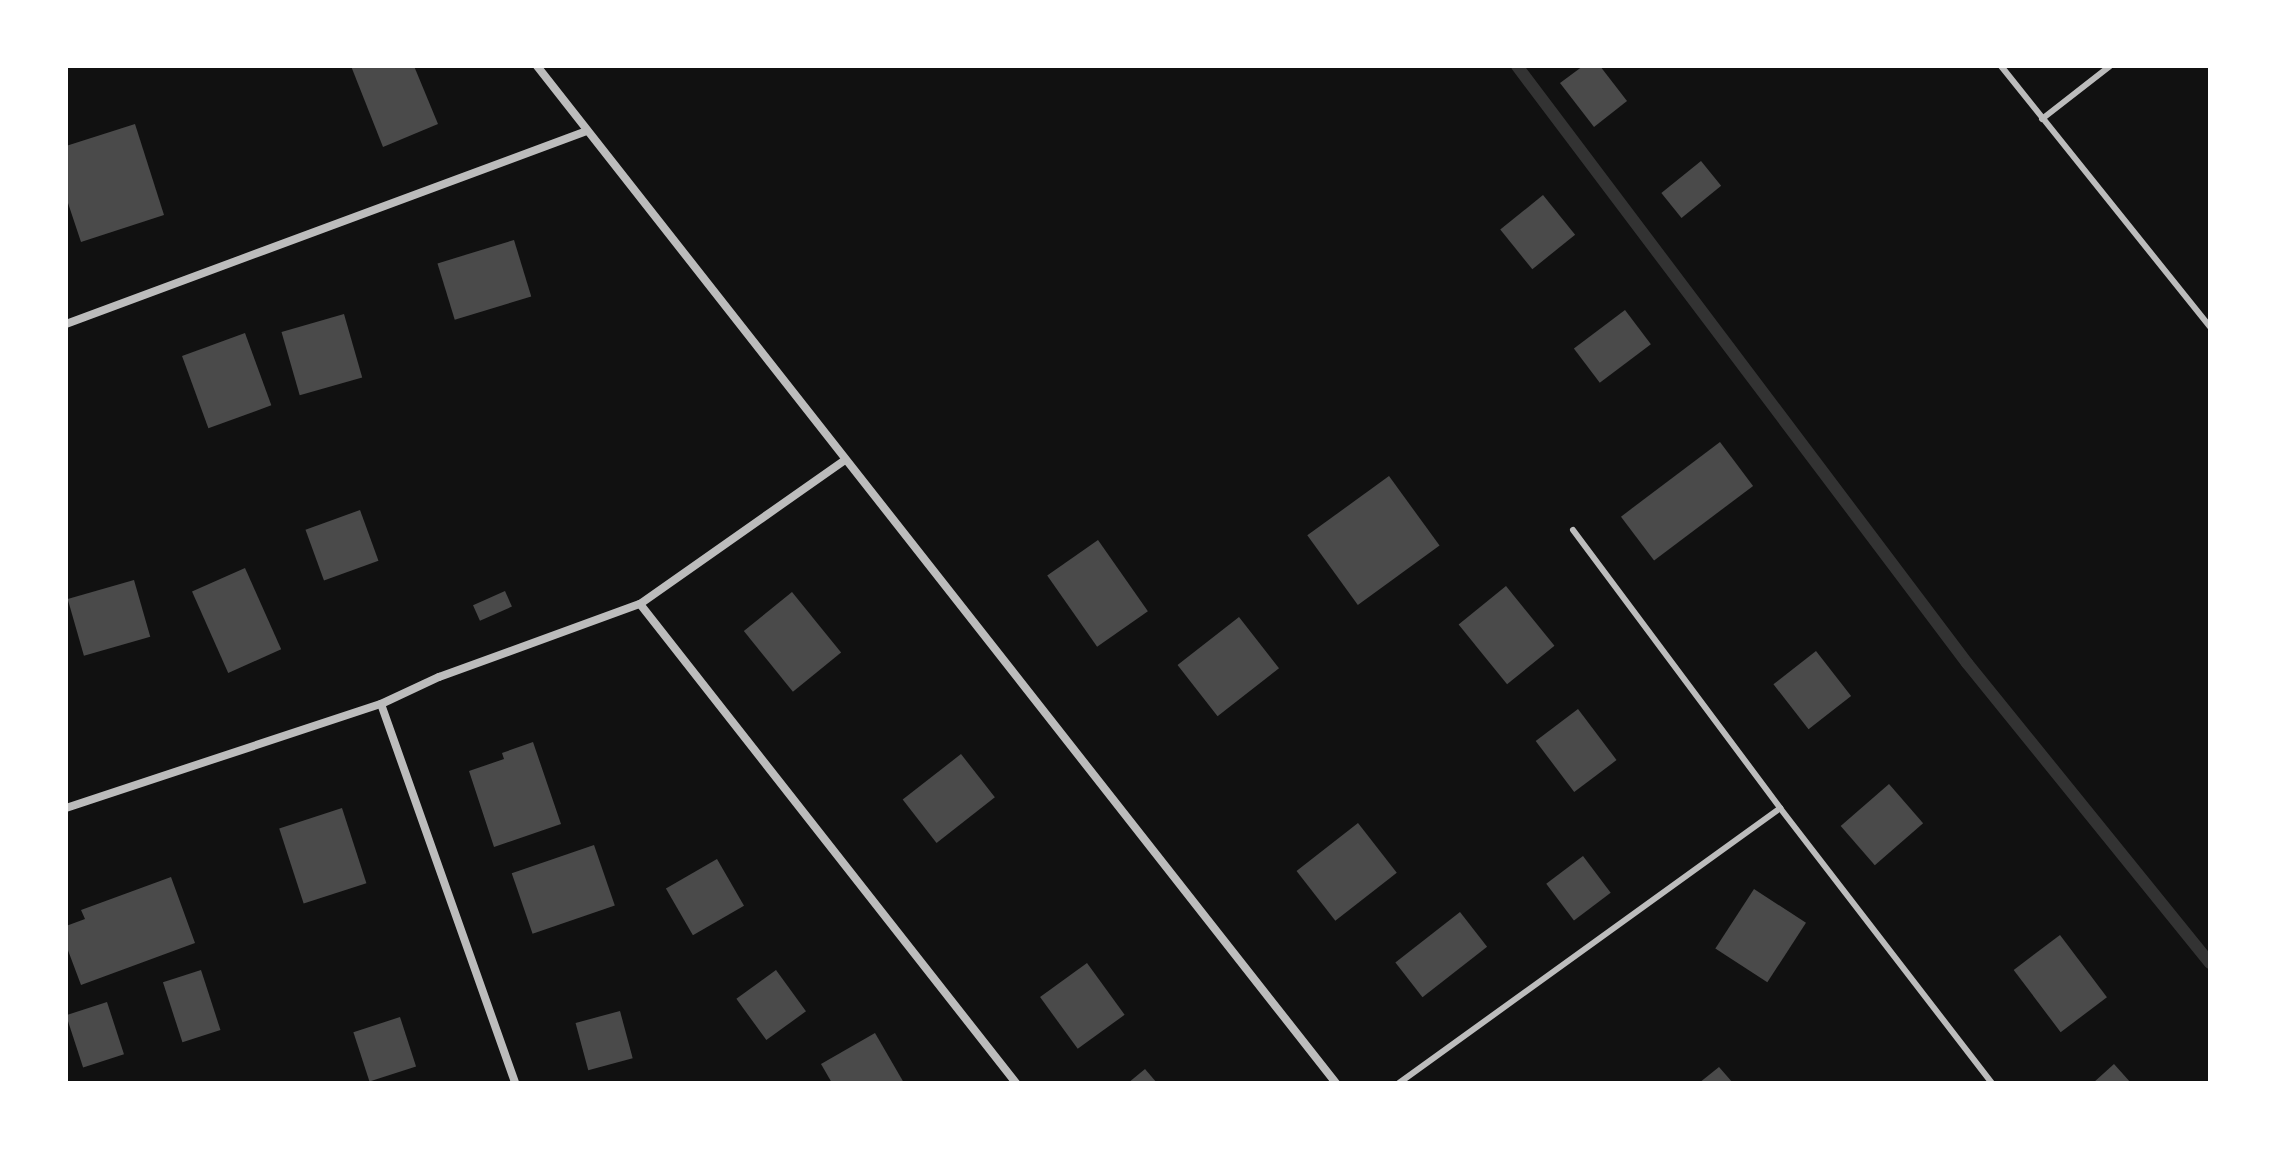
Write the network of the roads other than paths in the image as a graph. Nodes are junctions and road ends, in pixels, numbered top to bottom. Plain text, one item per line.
1 (537, 66) edge
2 (2001, 66) edge
3 (2110, 66) edge
4 (2042, 119) junction
5 (587, 131) junction
6 (66, 324) edge
7 (2210, 327) edge
8 (845, 460) junction
9 (1573, 530) dead end
10 (640, 604) junction
11 (381, 704) junction
12 (66, 808) edge
13 (1780, 808) junction
14 (515, 1083) edge
15 (1016, 1083) edge
16 (1336, 1083) edge
17 (1399, 1083) edge
18 (1992, 1083) edge

1 - 5 street
2 - 4 lane
3 - 4 lane
4 - 7 lane
5 - 6 street
5 - 8 street
8 - 10 street
8 - 16 street
9 - 13 lane
10 - 11 street
10 - 15 street
11 - 12 street
11 - 14 street
13 - 17 lane
13 - 18 lane

